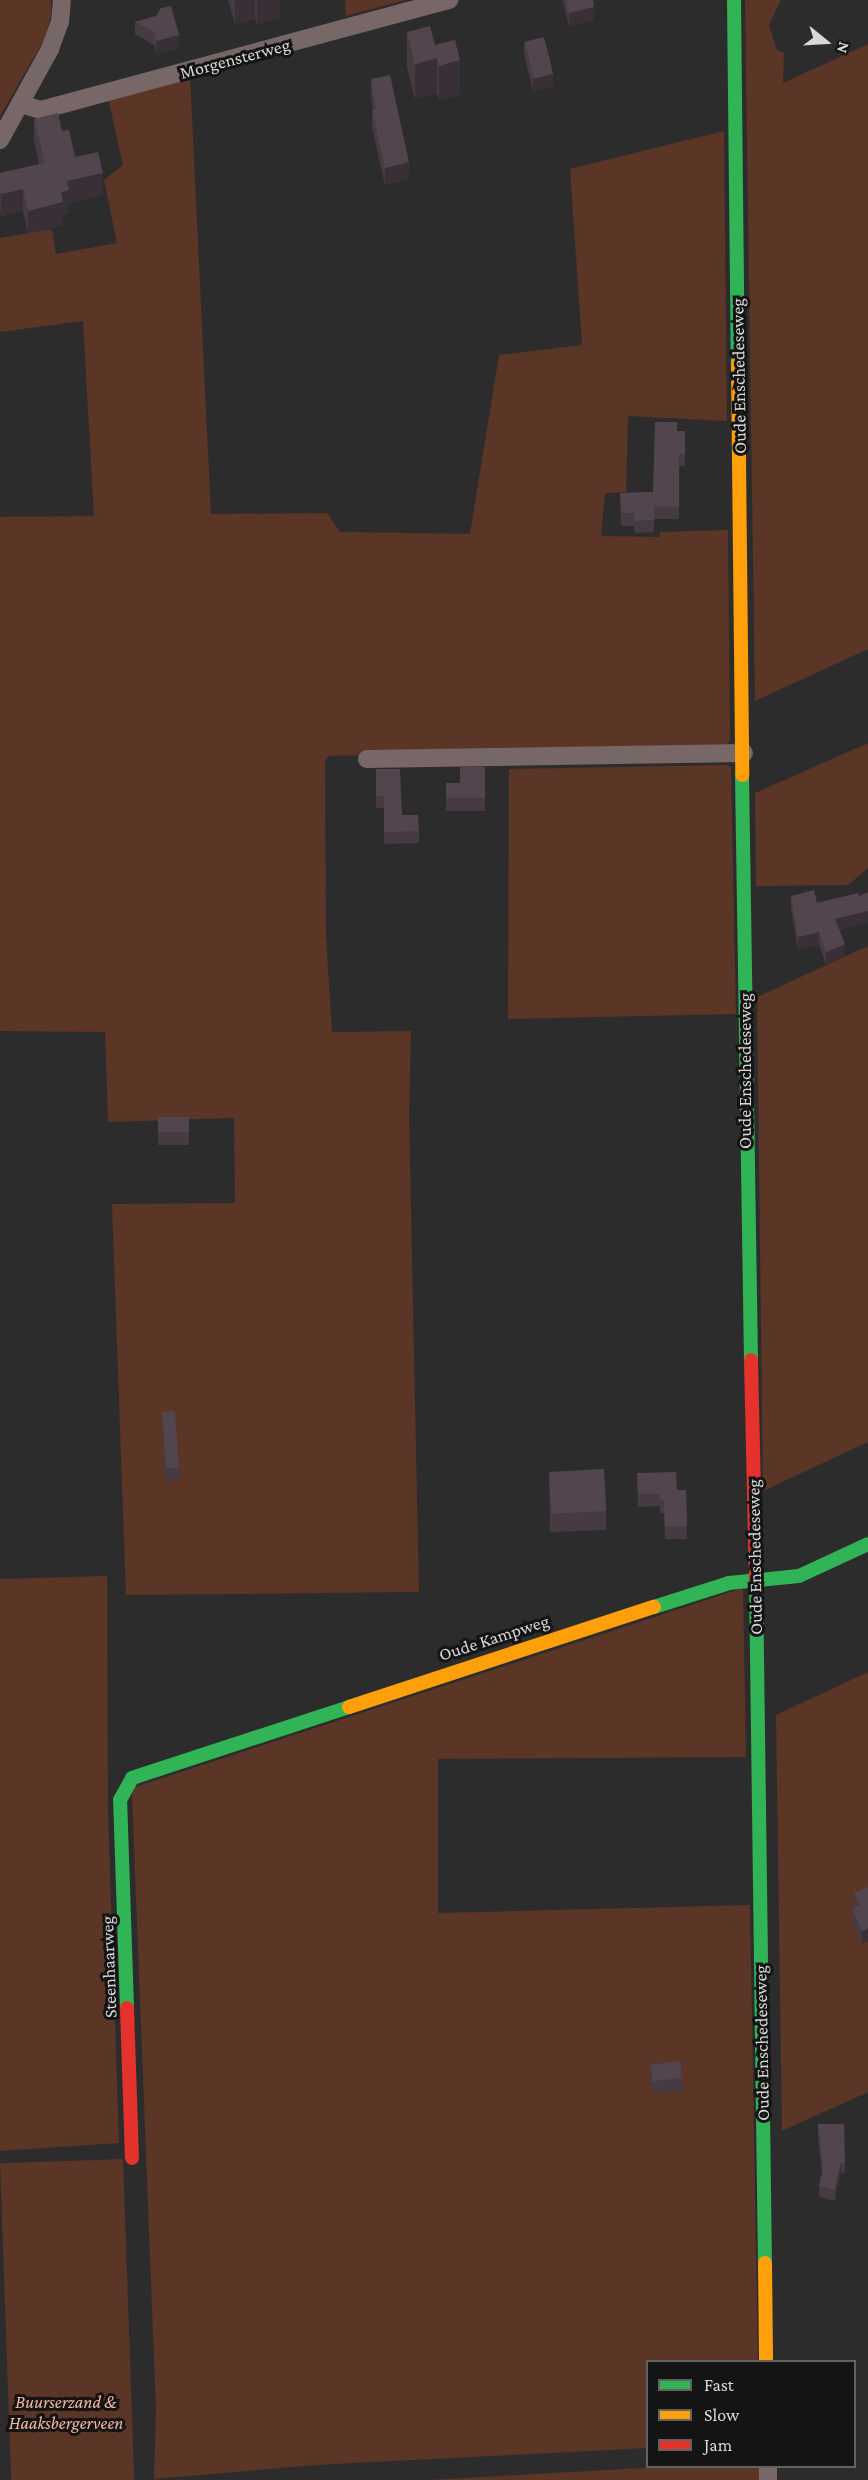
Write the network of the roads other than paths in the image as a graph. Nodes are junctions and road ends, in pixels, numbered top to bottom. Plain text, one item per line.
1 (62, 0) edge
2 (449, 0) edge
3 (734, 0) edge
4 (21, 104) junction
5 (0, 140) edge
6 (744, 753) junction
7 (367, 759) dead end
8 (868, 1544) edge
9 (756, 1581) junction
10 (132, 1778) joint
11 (132, 2158) dead end
12 (766, 2360) edge

1 - 4 street
2 - 4 street, Morgensterweg
3 - 6 street, Oude Enschedeseweg
4 - 5 street
6 - 7 street
6 - 9 street, Oude Enschedeseweg
8 - 9 street, Oude Kampweg
9 - 10 street, Oude Kampweg
9 - 12 street, Oude Enschedeseweg
10 - 11 street, Steenhaarweg

